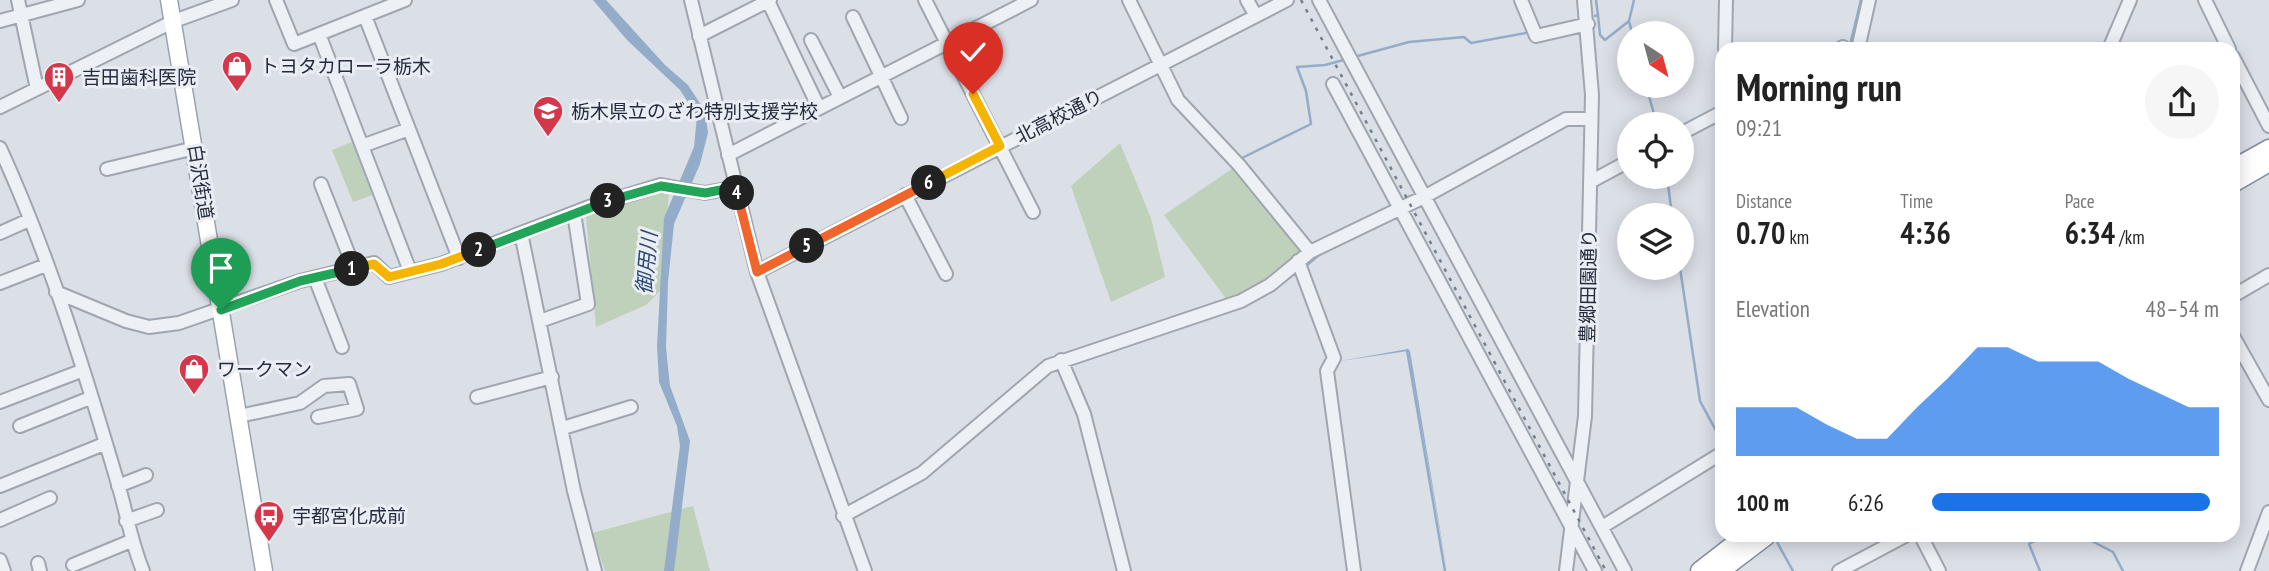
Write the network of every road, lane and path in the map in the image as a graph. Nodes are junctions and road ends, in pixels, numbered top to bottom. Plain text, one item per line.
1 (18, 0) edge
2 (78, 0) edge
3 (169, 0) edge
4 (232, 0) edge
5 (276, 0) edge
6 (405, 0) edge
7 (691, 0) edge
8 (925, 0) edge
9 (1031, 0) edge
10 (1129, 0) edge
11 (1247, 0) edge
12 (1287, 0) edge
13 (1319, 0) edge
14 (1521, 0) edge
15 (1584, 0) edge
16 (1726, 0) edge
17 (1869, 0) edge
18 (2130, 0) edge
19 (2205, 0) edge
20 (769, 1) edge
21 (22, 15) junction
22 (365, 16) junction
23 (1256, 16) junction
24 (853, 17) dead end
25 (0, 21) edge
26 (174, 21) junction
27 (1588, 24) junction
28 (319, 34) junction
29 (699, 36) junction
30 (811, 40) dead end
31 (1725, 42) edge
32 (1860, 42) edge
33 (2112, 42) edge
34 (2226, 42) edge
35 (947, 43) junction
36 (1161, 65) junction
37 (2240, 70) edge
38 (880, 77) junction
39 (1333, 84) dead end
40 (37, 89) junction
41 (840, 97) junction
42 (0, 107) edge
43 (819, 108) junction
44 (1715, 116) edge
45 (901, 118) dead end
46 (1591, 119) junction
47 (2269, 125) edge
48 (1694, 127) edge
49 (409, 129) junction
50 (362, 146) junction
51 (1000, 146) junction
52 (0, 148) edge
53 (195, 148) junction
54 (2269, 148) edge
55 (728, 155) junction
56 (2260, 160) edge
57 (1617, 167) edge
58 (2240, 167) edge
59 (107, 169) dead end
60 (2269, 171) edge
61 (2240, 179) edge
62 (1590, 182) junction
63 (2240, 182) edge
64 (321, 184) dead end
65 (736, 187) junction
66 (905, 195) junction
67 (1424, 197) junction
68 (1400, 209) junction
69 (575, 212) junction
70 (1033, 212) dead end
71 (29, 220) junction
72 (0, 233) edge
73 (521, 233) junction
74 (1310, 253) junction
75 (459, 258) junction
76 (1298, 261) junction
77 (46, 265) junction
78 (354, 268) junction
79 (410, 271) junction
80 (757, 272) junction
81 (946, 274) dead end
82 (2269, 275) edge
83 (315, 278) junction
84 (0, 284) edge
85 (56, 292) junction
86 (2240, 292) edge
87 (221, 310) junction
88 (540, 321) junction
89 (342, 347) dead end
90 (2240, 348) edge
91 (1061, 360) junction
92 (81, 371) junction
93 (552, 377) junction
94 (477, 397) dead end
95 (90, 398) junction
96 (2269, 400) edge
97 (0, 402) edge
98 (631, 407) dead end
99 (239, 416) junction
100 (318, 417) dead end
101 (20, 426) dead end
102 (563, 428) junction
103 (104, 443) junction
104 (1715, 457) edge
105 (146, 475) dead end
106 (1578, 482) junction
107 (0, 486) edge
108 (118, 486) junction
109 (50, 498) dead end
110 (157, 510) dead end
111 (2269, 512) edge
112 (843, 516) junction
113 (0, 520) edge
114 (126, 521) junction
115 (1602, 527) junction
116 (1572, 528) junction
117 (131, 541) junction
118 (1737, 542) edge
119 (1758, 542) edge
120 (1894, 542) edge
121 (1924, 542) edge
122 (0, 562) edge
123 (73, 565) dead end
124 (141, 570) edge
125 (4, 571) edge
126 (264, 571) edge
127 (595, 571) edge
128 (865, 571) edge
129 (1124, 571) edge
130 (1354, 571) edge
131 (1566, 571) edge
132 (1595, 571) edge
133 (1625, 571) edge
134 (1700, 571) edge
135 (1720, 571) edge
136 (1839, 571) edge
137 (1940, 571) edge
138 (2247, 571) edge

1 - 21 street
2 - 21 street
3 - 26 main road, 白沢街道
4 - 26 street
5 - 28 street
6 - 22 street
7 - 29 street
8 - 35 street
9 - 35 street
10 - 36 street
11 - 23 street
12 - 23 street, 北高校通り
13 - 67 street
14 - 27 street
15 - 27 street, 豊郷田園通り
16 - 31 street
17 - 32 street
18 - 33 street
19 - 34 street
20 - 29 street
20 - 43 street
21 - 25 street
21 - 40 street
22 - 28 street
22 - 49 street
23 - 36 street, 北高校通り
24 - 38 street
26 - 40 street
26 - 53 main road, 白沢街道
27 - 46 street, 豊郷田園通り
28 - 50 street
29 - 55 street
30 - 41 street
35 - 38 street
35 - 51 street
36 - 51 street, 北高校通り
36 - 74 street
37 - 47 street
38 - 41 street
38 - 45 street
39 - 68 street
40 - 42 street
41 - 43 street
43 - 55 street
44 - 48 street
46 - 62 street, 豊郷田園通り
46 - 67 street
49 - 50 street
49 - 75 street
50 - 79 street
51 - 66 street, 北高校通り
51 - 70 street
52 - 71 street
53 - 59 street
53 - 87 main road, 白沢街道
54 - 56 highway
55 - 65 street
56 - 58 highway
56 - 61 highway
57 - 62 street
60 - 63 highway
62 - 106 street, 豊郷田園通り
64 - 78 street
65 - 69 street
65 - 80 street
66 - 80 street, 北高校通り
66 - 81 street
67 - 68 street
67 - 106 street
68 - 74 street
68 - 116 street
69 - 73 street
69 - 88 street
71 - 72 street
71 - 77 street
73 - 75 street
73 - 88 street
74 - 76 street
75 - 79 street
76 - 91 street
76 - 130 street
77 - 84 street
77 - 85 street
78 - 79 street
78 - 83 street
80 - 112 street
82 - 86 street
83 - 87 street
83 - 89 street
85 - 87 street
85 - 92 street
87 - 99 main road, 白沢街道
88 - 93 street
90 - 96 street
91 - 112 street
91 - 129 street
92 - 95 street
92 - 97 street
93 - 94 street
93 - 102 street
95 - 101 street
95 - 103 street
98 - 102 street
99 - 100 street
99 - 126 main road, 白沢街道
102 - 127 street
103 - 107 street
103 - 108 street
104 - 115 street
105 - 108 street
106 - 115 street
106 - 116 street, 豊郷田園通り
108 - 114 street
109 - 113 street
110 - 114 street
111 - 138 street
112 - 128 street
114 - 117 street
115 - 133 street
116 - 131 street, 豊郷田園通り
116 - 132 street
117 - 123 street
117 - 124 street
118 - 134 highway
119 - 135 highway
120 - 136 street
121 - 137 street
122 - 125 street

